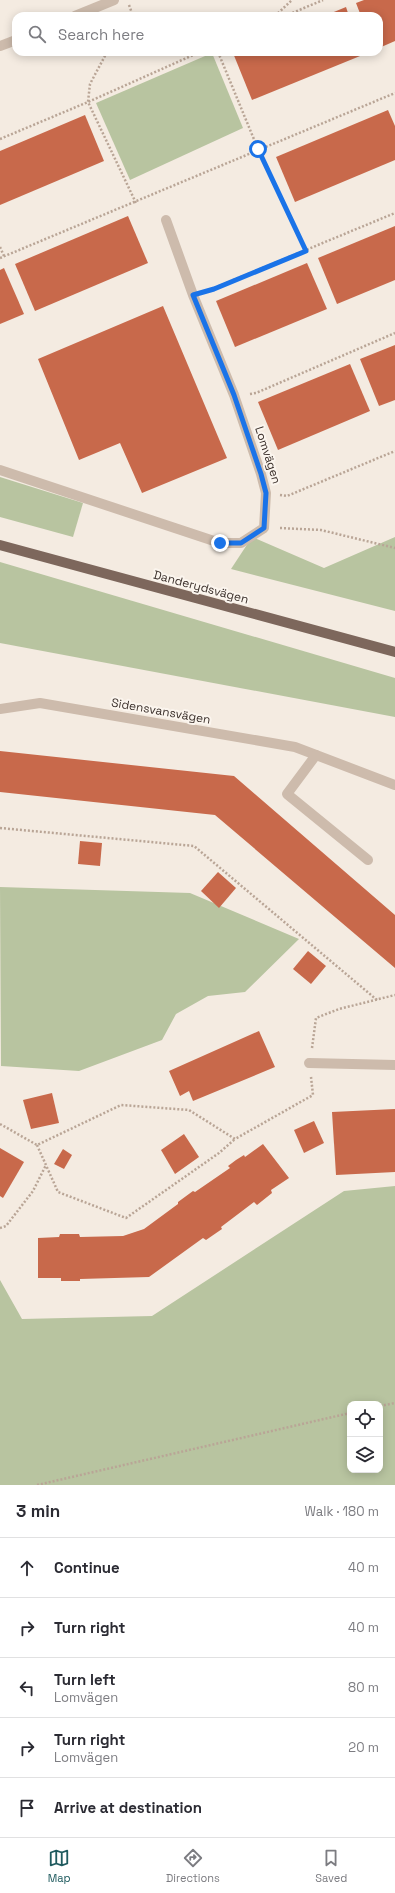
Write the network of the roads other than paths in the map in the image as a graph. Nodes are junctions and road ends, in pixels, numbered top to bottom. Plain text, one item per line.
1 (114, 0) edge
2 (85, 12) edge
3 (12, 42) edge
4 (0, 46) edge
5 (166, 220) dead end
6 (0, 470) edge
7 (0, 545) edge
8 (395, 652) edge
9 (0, 709) edge
10 (316, 756) junction
11 (395, 785) edge
12 (368, 860) dead end
13 (309, 1063) road end
14 (395, 1065) edge

1 - 2 street
3 - 4 street
5 - 6 street, Lomvägen
7 - 8 main road, Danderydsvägen
9 - 10 street, Sidensvansvägen
10 - 11 street, Sidensvansvägen
10 - 12 street
13 - 14 street

